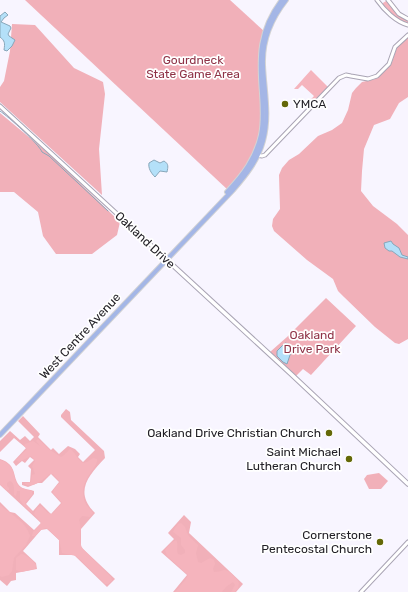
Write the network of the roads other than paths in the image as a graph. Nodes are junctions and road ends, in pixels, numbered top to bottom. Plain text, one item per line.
1 (282, 0) edge
2 (286, 0) edge
3 (377, 0) edge
4 (388, 0) edge
5 (408, 19) edge
6 (408, 25) edge
7 (408, 35) edge
8 (0, 106) edge
9 (256, 155) junction
10 (166, 259) junction
11 (0, 435) edge
12 (408, 484) edge
13 (408, 542) edge
14 (361, 592) edge

1 - 9 main road, West Centre Avenue
2 - 9 main road, West Centre Avenue
3 - 6 street
4 - 5 street
7 - 9 street
8 - 10 street, Oakland Drive
9 - 10 main road, West Centre Avenue
10 - 11 main road, West Centre Avenue
10 - 12 main road, Oakland Drive
13 - 14 street

